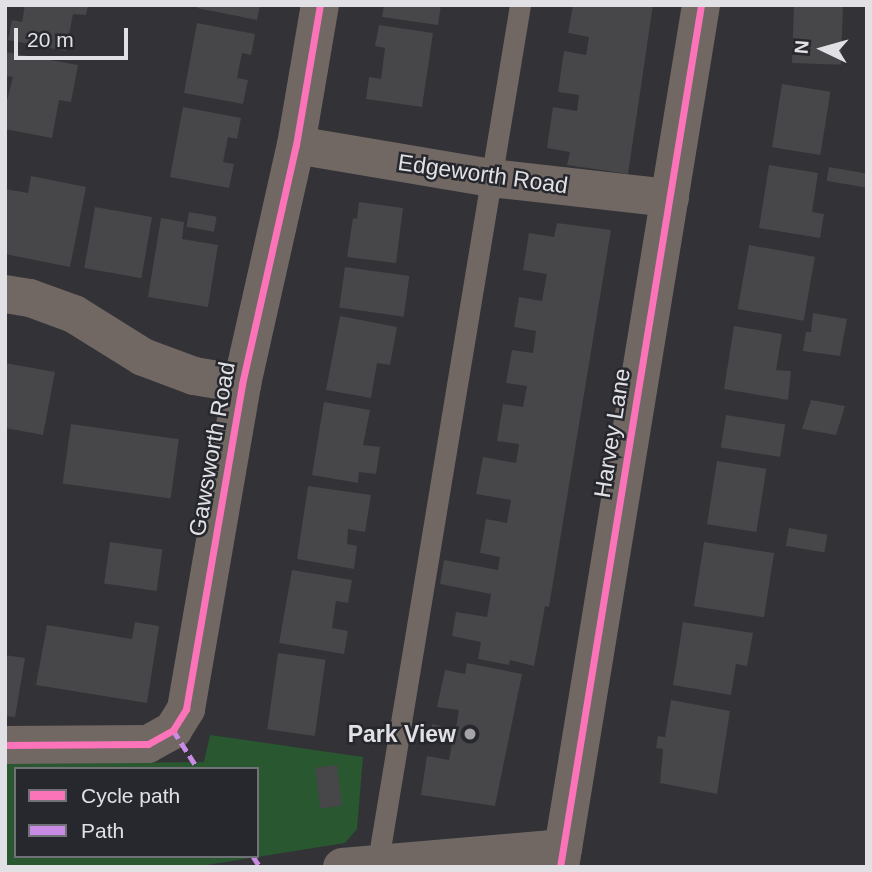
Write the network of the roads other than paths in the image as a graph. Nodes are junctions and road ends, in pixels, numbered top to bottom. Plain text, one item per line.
1 (320, 5) edge
2 (520, 5) edge
3 (701, 5) edge
4 (296, 145) junction
5 (491, 178) junction
6 (670, 198) junction
7 (5, 293) edge
8 (242, 384) junction
9 (5, 746) edge
10 (561, 857) edge
11 (366, 865) edge

1 - 4 street, Gawsworth Road
2 - 5 lane
3 - 6 street, Harvey Lane
4 - 5 street, Edgeworth Road
4 - 8 street, Gawsworth Road
5 - 6 street, Edgeworth Road
5 - 11 lane
6 - 10 street, Harvey Lane
7 - 8 street
8 - 9 street, Gawsworth Road
10 - 11 street

